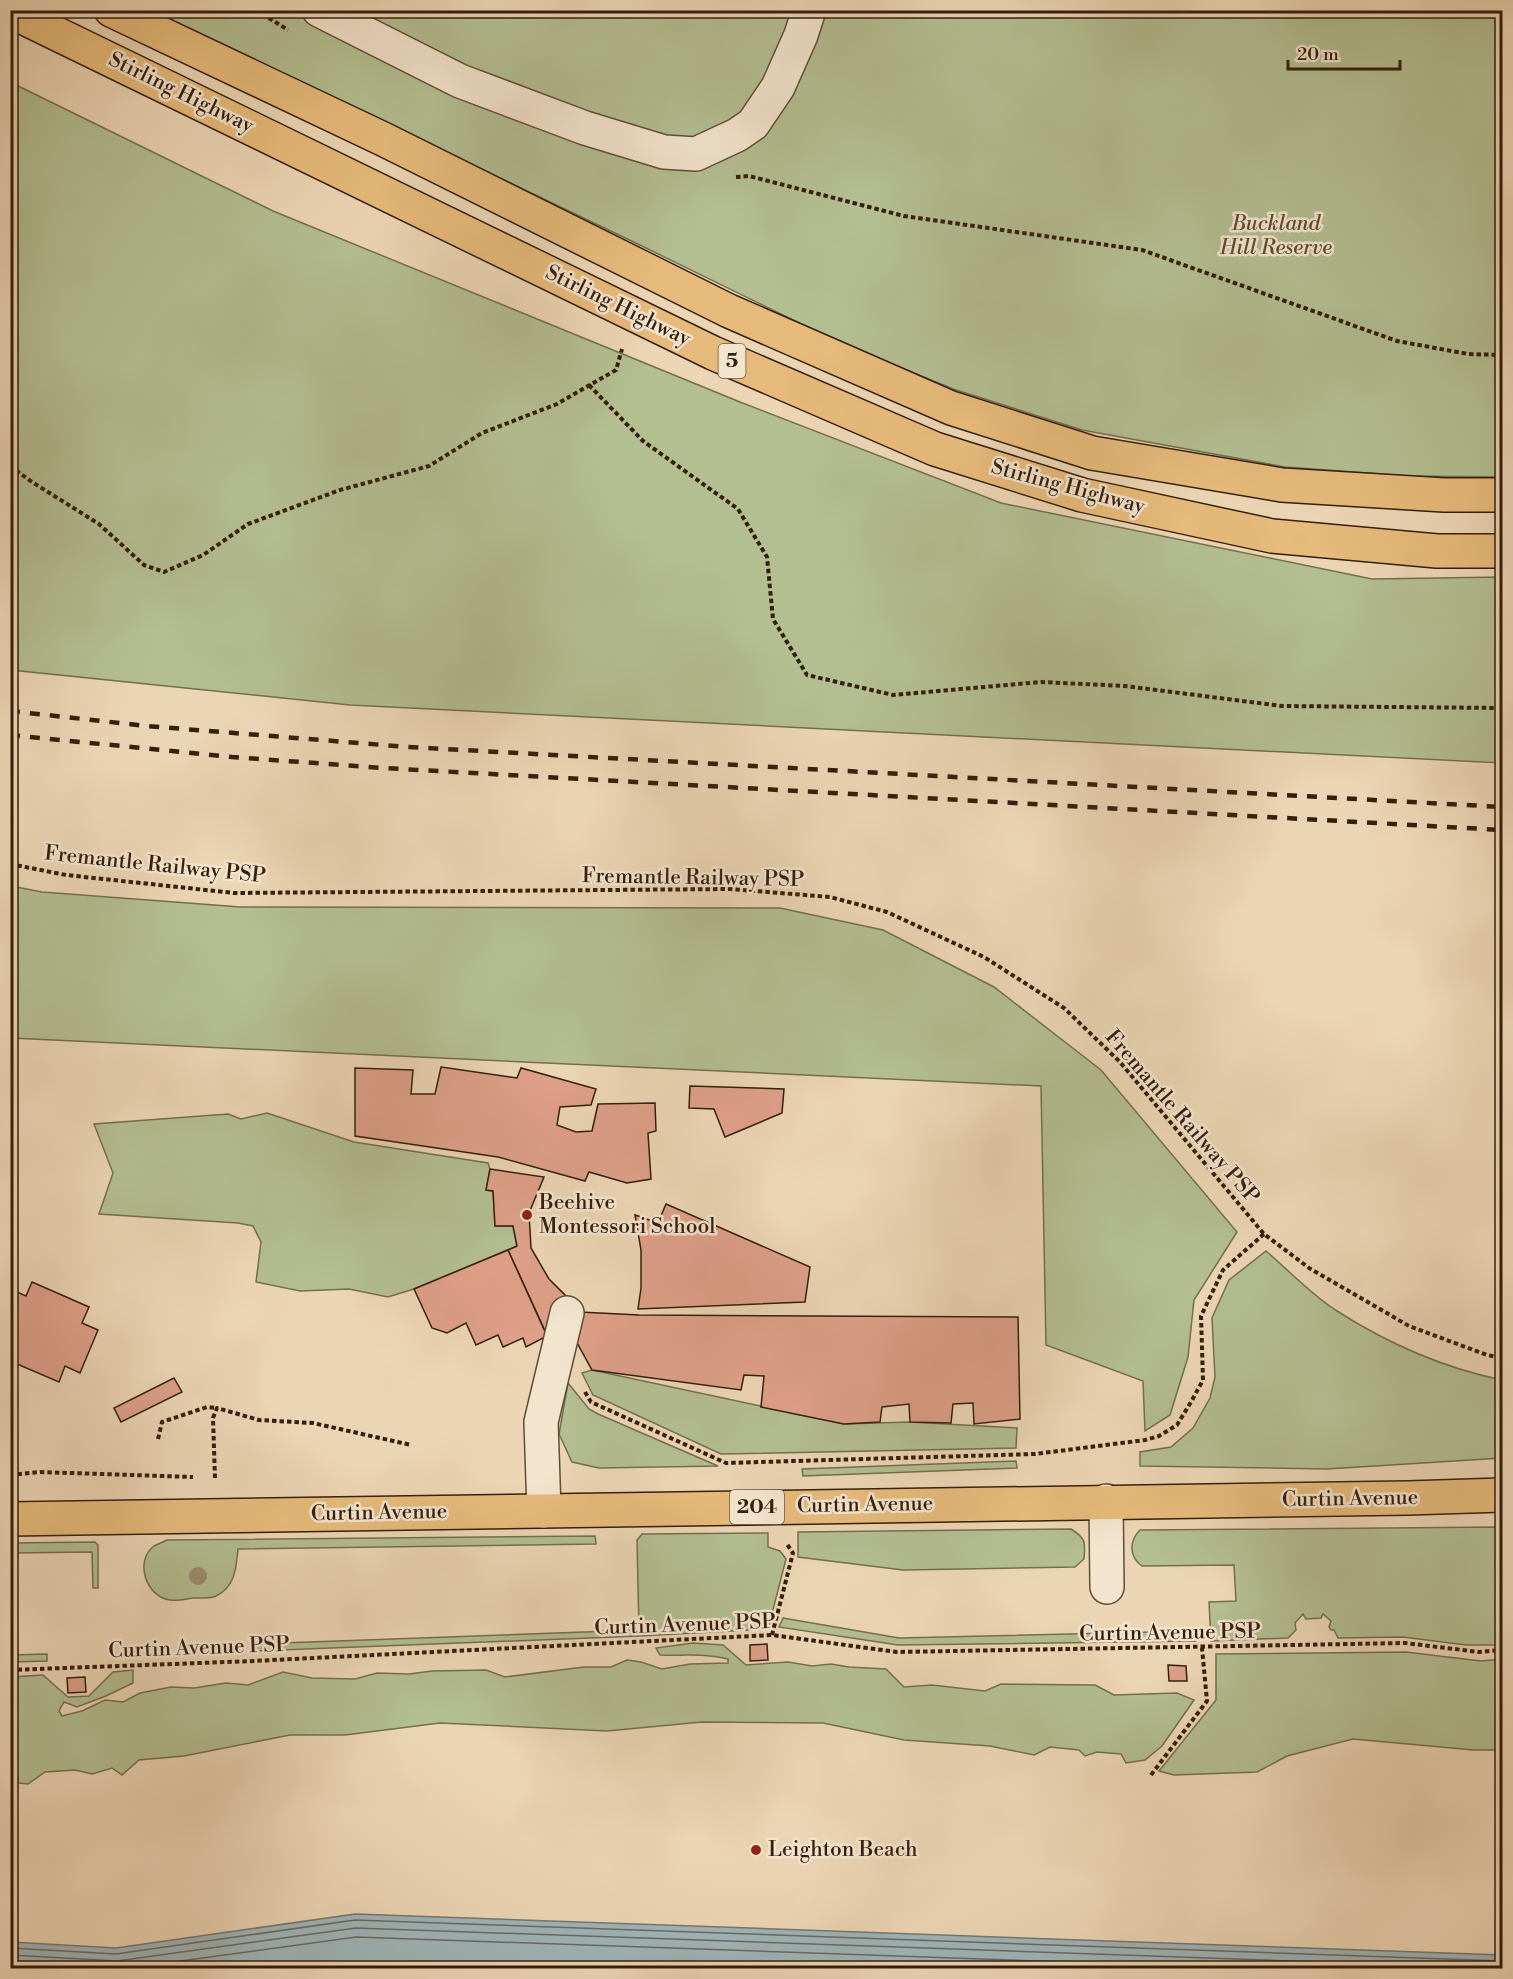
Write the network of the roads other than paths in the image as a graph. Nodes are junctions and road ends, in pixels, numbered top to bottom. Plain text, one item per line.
1 (111, 10) edge
2 (320, 10) edge
3 (810, 10) edge
4 (10, 11) edge
5 (1503, 495) edge
6 (1503, 551) edge
7 (567, 1313) dead end
8 (1503, 1495) edge
9 (1106, 1502) junction
10 (544, 1511) junction
11 (10, 1519) edge
12 (1107, 1587) dead end

1 - 5 main road, Stirling Highway / 5
2 - 3 lane
4 - 6 main road, Stirling Highway / 5
7 - 10 lane
8 - 9 main road, Curtin Avenue / 204
9 - 10 main road, Curtin Avenue / 204
9 - 12 lane
10 - 11 main road, Curtin Avenue / 204

